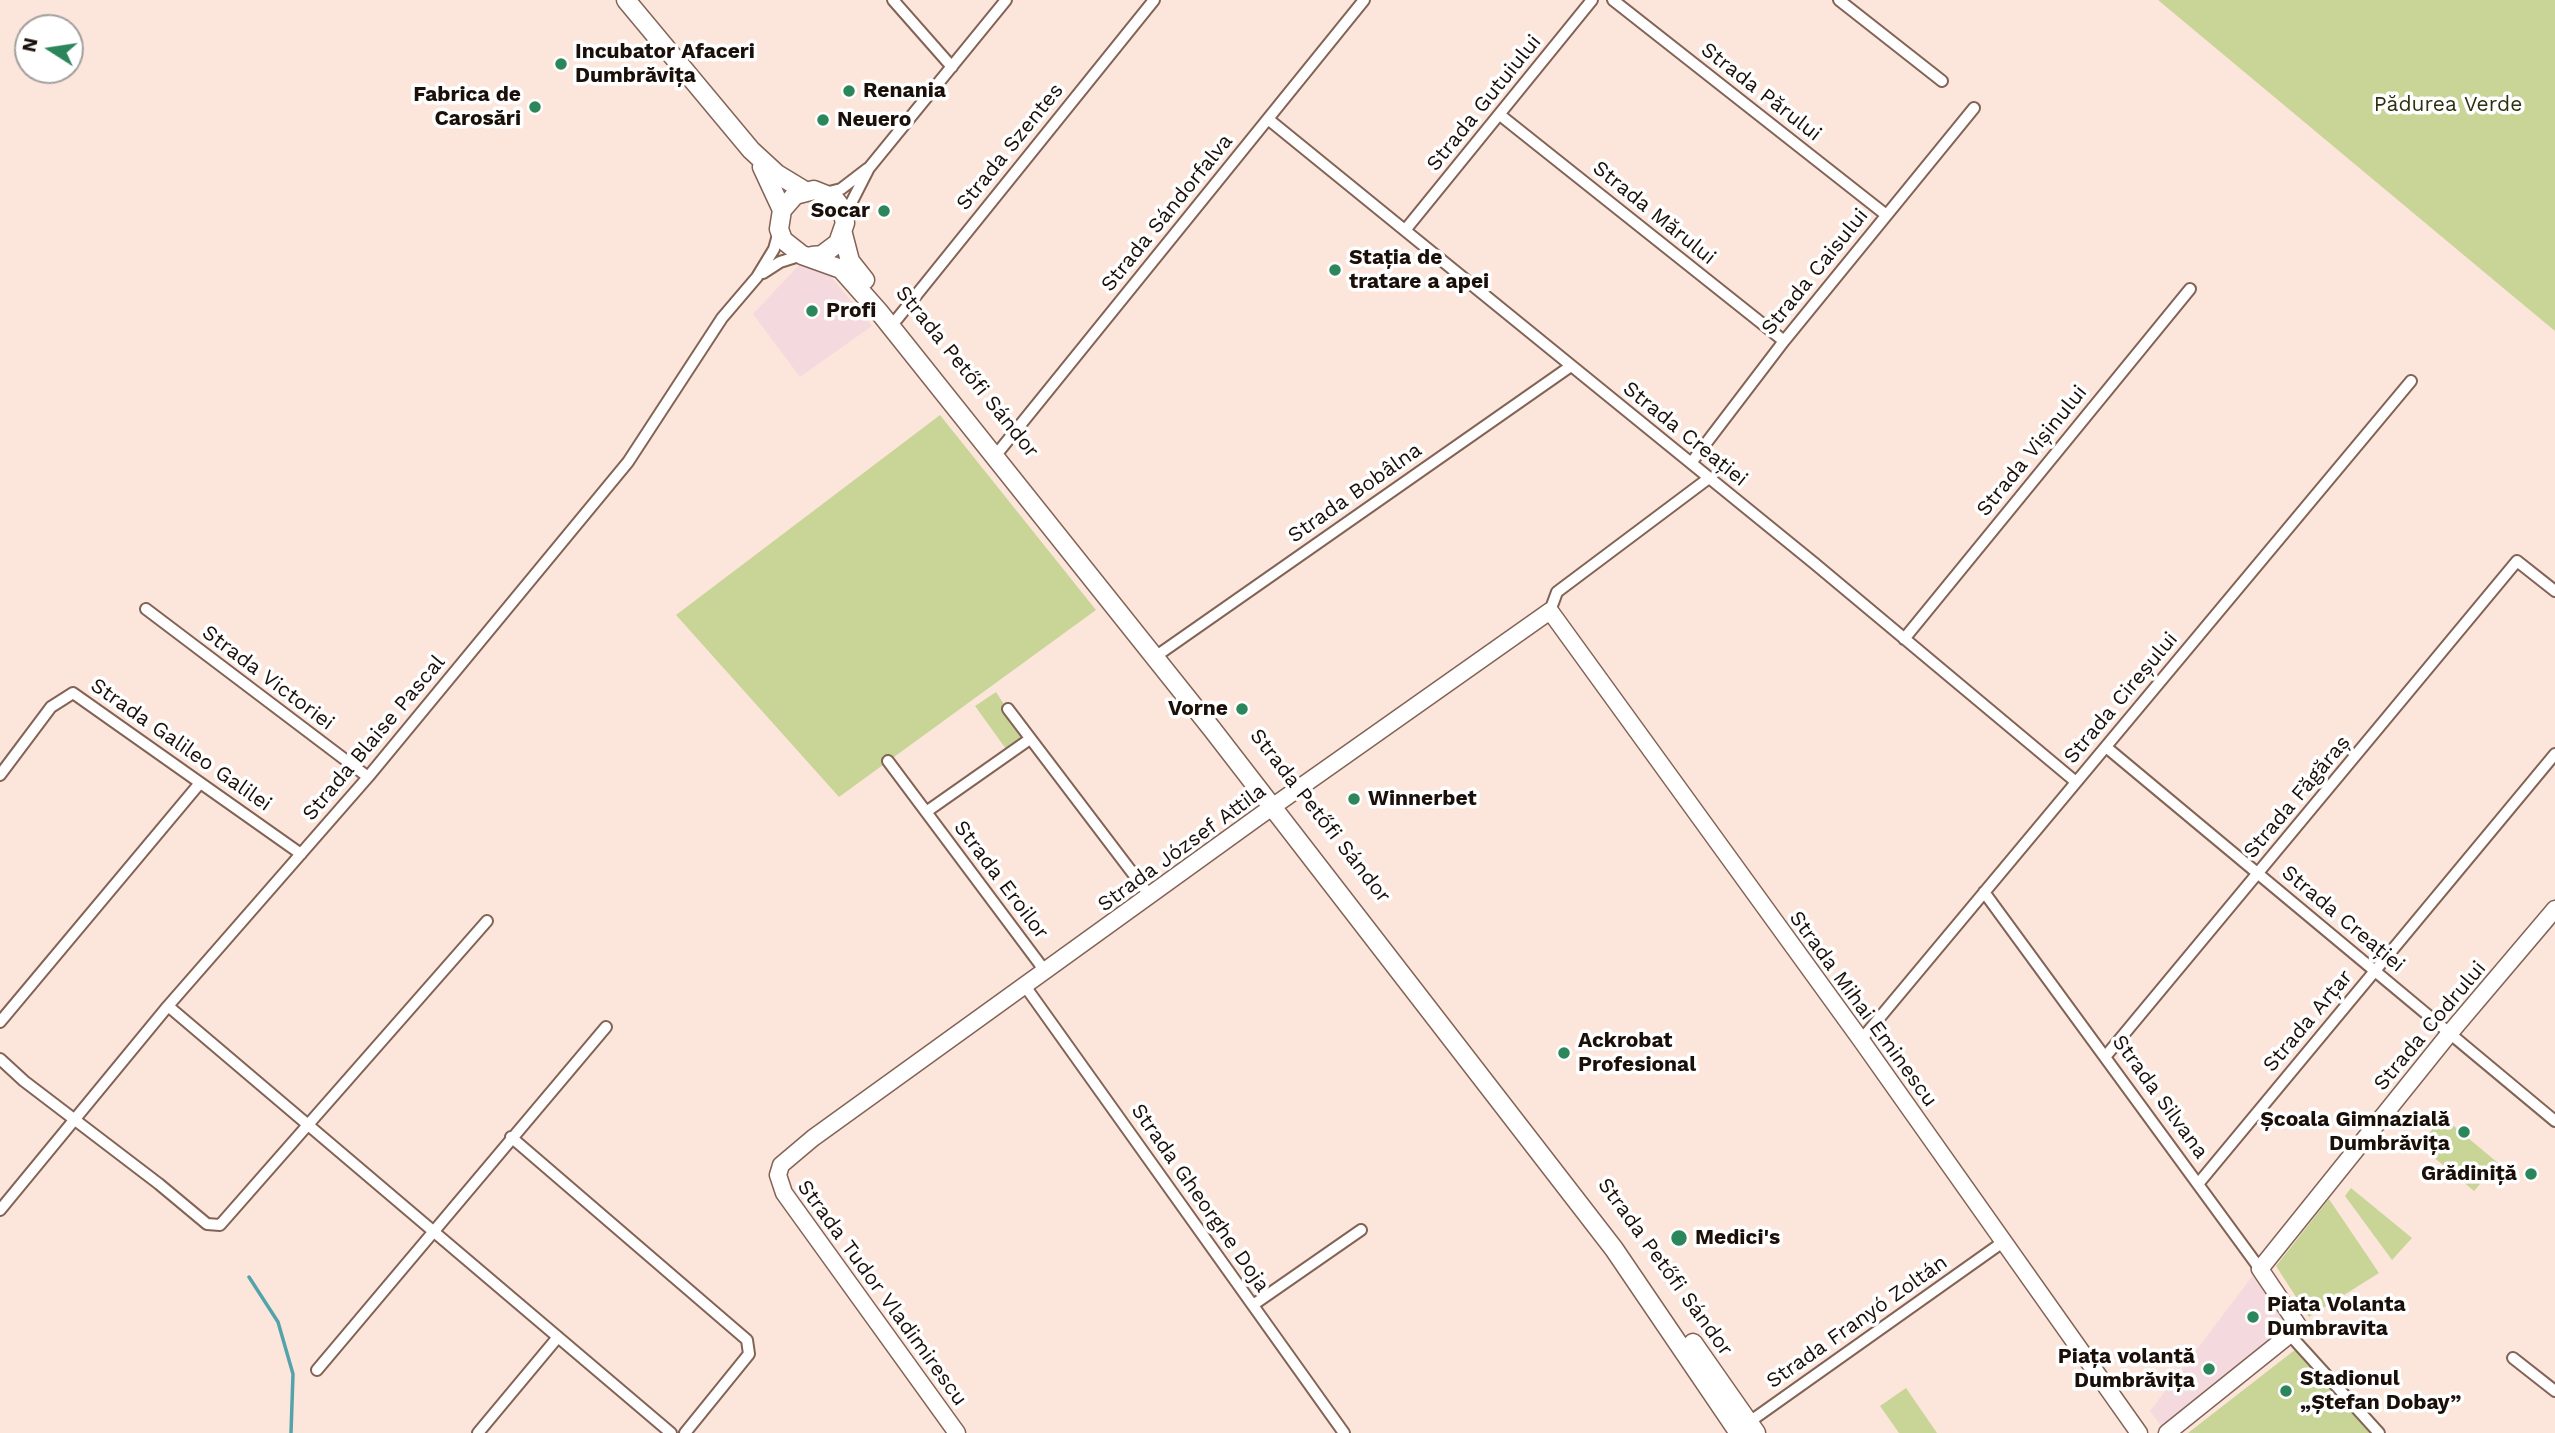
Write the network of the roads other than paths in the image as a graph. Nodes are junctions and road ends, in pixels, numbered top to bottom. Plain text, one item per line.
1 (626, 0) edge
2 (893, 0) edge
3 (1006, 0) edge
4 (1154, 0) edge
5 (1364, 0) edge
6 (1592, 0) edge
7 (1613, 0) edge
8 (1839, 0) edge
9 (952, 67) junction
10 (1942, 81) dead end
11 (1974, 108) dead end
12 (1500, 115) junction
13 (1268, 119) junction
14 (751, 149) junction
15 (869, 167) junction
16 (805, 191) junction
17 (825, 193) junction
18 (782, 210) junction
19 (1885, 214) junction
20 (844, 225) junction
21 (779, 229) junction
22 (1406, 229) junction
23 (807, 256) junction
24 (757, 277) junction
25 (2190, 289) dead end
26 (897, 319) junction
27 (1784, 341) junction
28 (1571, 366) junction
29 (2411, 381) dead end
30 (1000, 450) junction
31 (1691, 463) junction
32 (1709, 478) junction
33 (2555, 591) edge
34 (146, 610) dead end
35 (1550, 611) junction
36 (1904, 639) junction
37 (1162, 652) junction
38 (1008, 709) dead end
39 (1030, 739) junction
40 (2106, 747) junction
41 (2555, 754) edge
42 (888, 761) dead end
43 (0, 775) edge
44 (368, 777) junction
45 (200, 782) junction
46 (2076, 782) junction
47 (1277, 806) junction
48 (926, 812) junction
49 (301, 854) junction
50 (2259, 873) junction
51 (1984, 892) junction
52 (1150, 896) junction
53 (2555, 909) edge
54 (487, 921) dead end
55 (1045, 971) junction
56 (2374, 971) junction
57 (1026, 986) junction
58 (168, 1006) junction
59 (0, 1022) edge
60 (606, 1027) dead end
61 (2449, 1034) junction
62 (1861, 1040) junction
63 (2105, 1057) junction
64 (0, 1059) edge
65 (74, 1118) junction
66 (2555, 1121) edge
67 (310, 1124) junction
68 (511, 1137) junction
69 (778, 1175) joint
70 (2198, 1184) junction
71 (0, 1210) edge
72 (434, 1229) junction
73 (1360, 1230) dead end
74 (2003, 1241) junction
75 (2260, 1269) junction
76 (1252, 1305) junction
77 (2294, 1331) junction
78 (558, 1337) junction
79 (2513, 1358) dead end
80 (317, 1370) dead end
81 (2555, 1391) edge
82 (1743, 1430) edge
83 (478, 1433) edge
84 (671, 1433) edge
85 (685, 1433) edge
86 (957, 1433) edge
87 (1344, 1433) edge
88 (2139, 1433) edge
89 (2167, 1433) edge
90 (2379, 1433) edge

1 - 14 main road
2 - 9 street
3 - 9 street
4 - 26 street, Strada Szentes
5 - 13 street, Strada Sándorfalva
6 - 12 street, Strada Gutuiului
7 - 19 street, Strada Părului
8 - 10 street
9 - 15 street
11 - 19 street, Strada Caisului
12 - 22 street, Strada Gutuiului
12 - 27 street, Strada Mărului
13 - 22 street, Strada Creației
13 - 30 street, Strada Sándorfalva
14 - 16 main road
14 - 18 main road
15 - 17 street
15 - 20 street
16 - 17 main road
16 - 18 main road
17 - 20 main road
18 - 21 main road
19 - 27 street, Strada Caisului
20 - 23 main road
20 - 26 main road, Strada Petőfi Sándor
21 - 23 main road
21 - 24 street, Strada Blaise Pascal
22 - 28 street, Strada Creației
23 - 24 street, Strada Blaise Pascal
23 - 47 main road, Strada Petőfi Sándor
24 - 44 street, Strada Blaise Pascal
25 - 36 street, Strada Vișinului
26 - 30 main road, Strada Petőfi Sándor
27 - 31 street, Strada Caisului
28 - 31 street, Strada Creației
28 - 37 street, Strada Bobâlna
29 - 40 street, Strada Cireșului
30 - 37 main road, Strada Petőfi Sándor
31 - 32 street, Strada Creației
32 - 35 street, Strada József Attila
32 - 36 street, Strada Creației
33 - 50 street, Strada Făgăraș
34 - 44 street, Strada Victoriei
35 - 47 street, Strada József Attila
35 - 62 street, Strada Mihai Eminescu
36 - 46 street, Strada Creației
37 - 47 main road, Strada Petőfi Sándor
38 - 39 street
39 - 48 street, Strada Eroilor
39 - 52 street
40 - 46 street, Strada Cireșului
40 - 50 street, Strada Creației
41 - 56 street, Strada Arțar
42 - 48 street, Strada Eroilor
43 - 45 street, Strada Galileo Galilei
44 - 49 street, Strada Blaise Pascal
45 - 49 street, Strada Galileo Galilei
45 - 59 street
46 - 51 street, Strada Cireșului
47 - 52 street, Strada József Attila
47 - 82 main road, Strada Petőfi Sándor
48 - 55 street, Strada Eroilor
49 - 58 street, Strada Blaise Pascal
50 - 56 street, Strada Creației
50 - 63 street, Strada Făgăraș
51 - 62 street, Strada Cireșului
51 - 63 street, Strada Silvana
52 - 55 street, Strada József Attila
53 - 61 street, Strada Codrului
54 - 67 street
55 - 57 street, Strada József Attila
56 - 61 street, Strada Creației
56 - 70 street, Strada Arțar
57 - 69 street, Strada József Attila
57 - 76 street, Strada Gheorghe Doja
58 - 65 street, Strada Blaise Pascal
58 - 67 street
60 - 68 street
61 - 66 street, Strada Creației
61 - 75 street, Strada Codrului
62 - 74 street, Strada Mihai Eminescu
63 - 70 street, Strada Silvana
64 - 65 street
65 - 67 street
65 - 71 street, Strada Blaise Pascal
67 - 72 street
68 - 72 street
68 - 85 street
69 - 86 street, Strada Tudor Vladimirescu
70 - 75 street, Strada Silvana
72 - 78 street
72 - 80 street
73 - 76 street
74 - 82 street, Strada Franyó Zoltán
74 - 88 street, Strada Mihai Eminescu
75 - 77 street, Strada Silvana
76 - 87 street, Strada Gheorghe Doja
77 - 89 street
77 - 90 street, Strada Silvana
78 - 83 street
78 - 84 street
79 - 81 street

